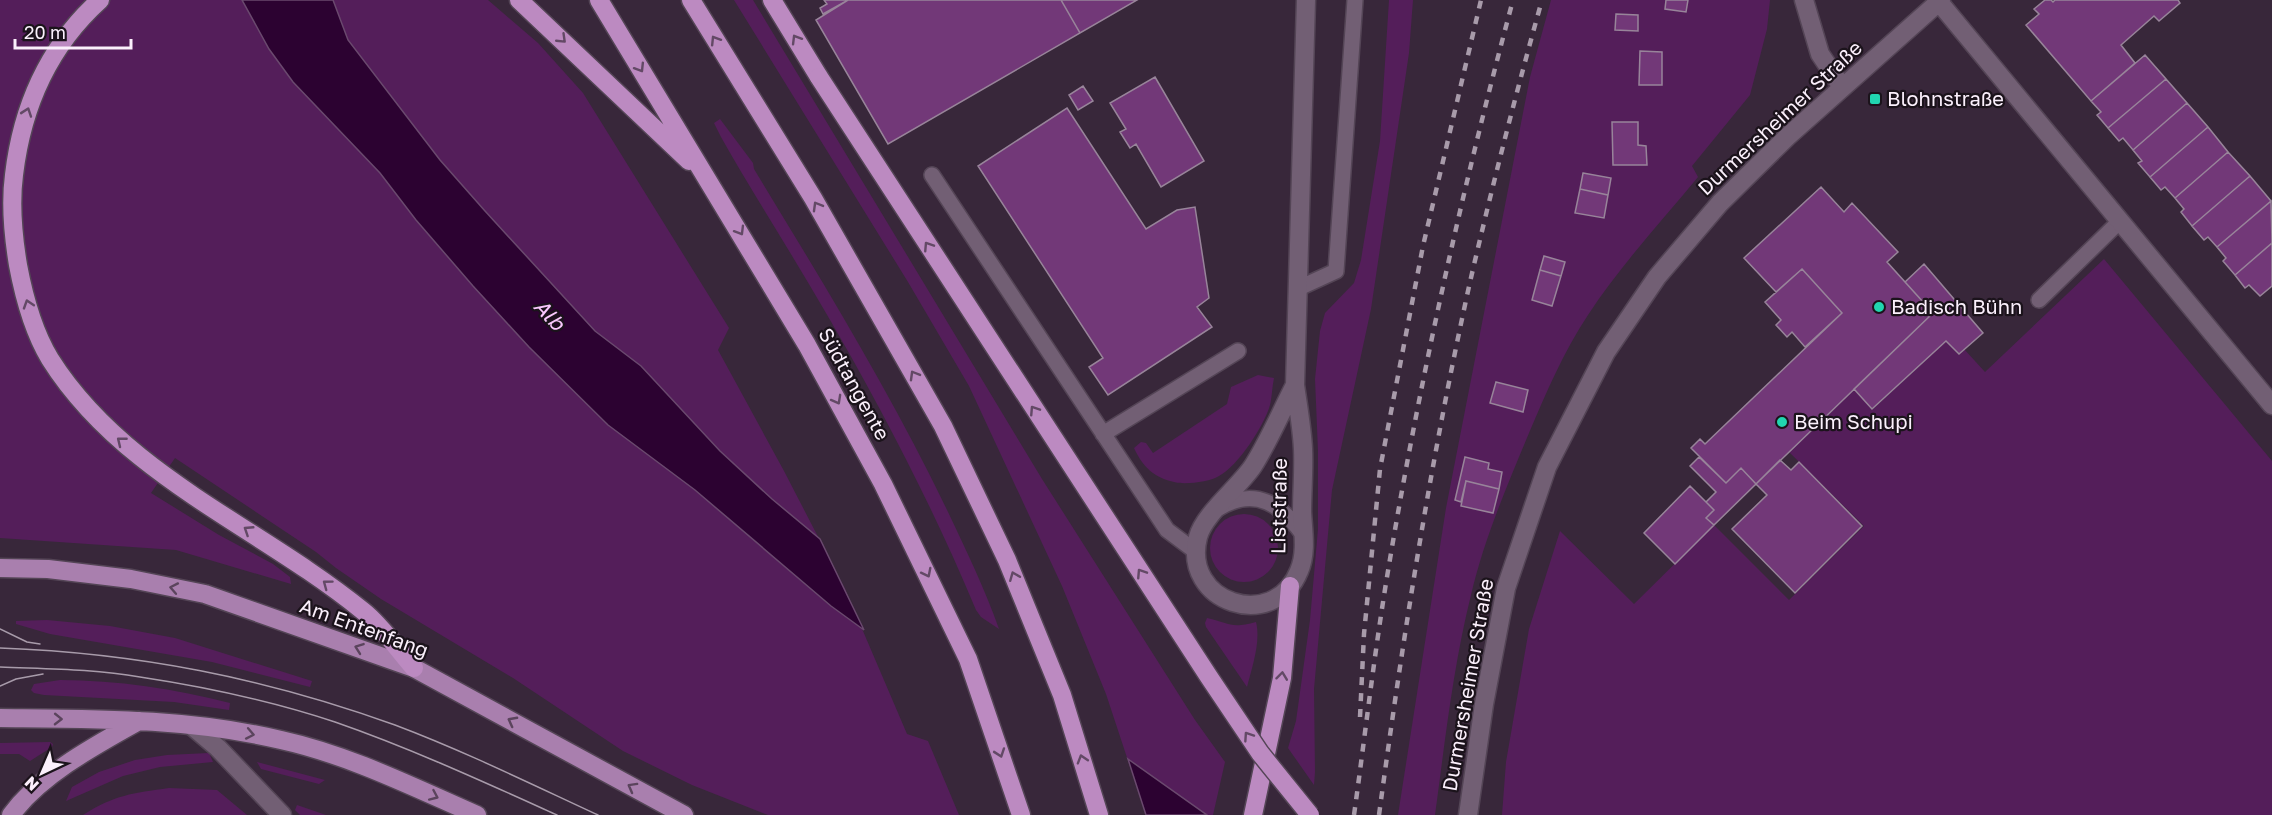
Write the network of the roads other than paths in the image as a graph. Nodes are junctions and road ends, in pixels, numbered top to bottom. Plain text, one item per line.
1 (100, 0) edge
2 (519, 0) edge
3 (599, 0) edge
4 (691, 0) edge
5 (772, 0) edge
6 (1305, 0) edge
7 (1355, 0) edge
8 (1804, 0) edge
9 (1940, 1) edge
10 (1842, 87) junction
11 (932, 176) dead end
12 (710, 181) junction
13 (2120, 221) junction
14 (1299, 288) junction
15 (2039, 300) dead end
16 (1238, 351) dead end
17 (1296, 386) junction
18 (2272, 405) edge
19 (1103, 434) junction
20 (1216, 509) junction
21 (1304, 536) junction
22 (1195, 551) junction
23 (0, 568) edge
24 (1290, 586) junction
25 (414, 668) junction
26 (0, 718) edge
27 (141, 720) junction
28 (192, 726) junction
29 (1469, 814) edge
30 (11, 815) edge
31 (282, 815) edge
32 (477, 815) edge
33 (684, 815) edge
34 (1021, 815) edge
35 (1099, 815) edge
36 (1253, 815) edge
37 (1310, 815) edge

25 -> 1 highway
2 -> 12 highway
3 -> 12 highway, Südtangente
35 -> 4 highway
37 -> 5 highway, bridge
6 - 14 street, Liststraße
7 - 14 lane
8 - 10 street
9 - 10 street, Durmersheimer Straße
9 - 13 street
10 - 29 street, Durmersheimer Straße
11 - 19 lane
12 -> 34 highway, Südtangente
13 - 15 lane
13 - 18 street
14 - 17 street, Liststraße
16 - 19 lane
17 - 20 street, Liststraße
17 - 21 street, Liststraße
19 - 22 lane
20 - 21 lane
20 - 22 street, Liststraße
21 - 24 street, Liststraße
22 - 24 street
25 -> 23 main road, Am Entenfang
36 -> 24 highway
33 -> 25 main road, Am Entenfang
26 -> 27 main road
27 - 28 main road
27 - 30 main road
28 - 31 street
28 -> 32 main road

